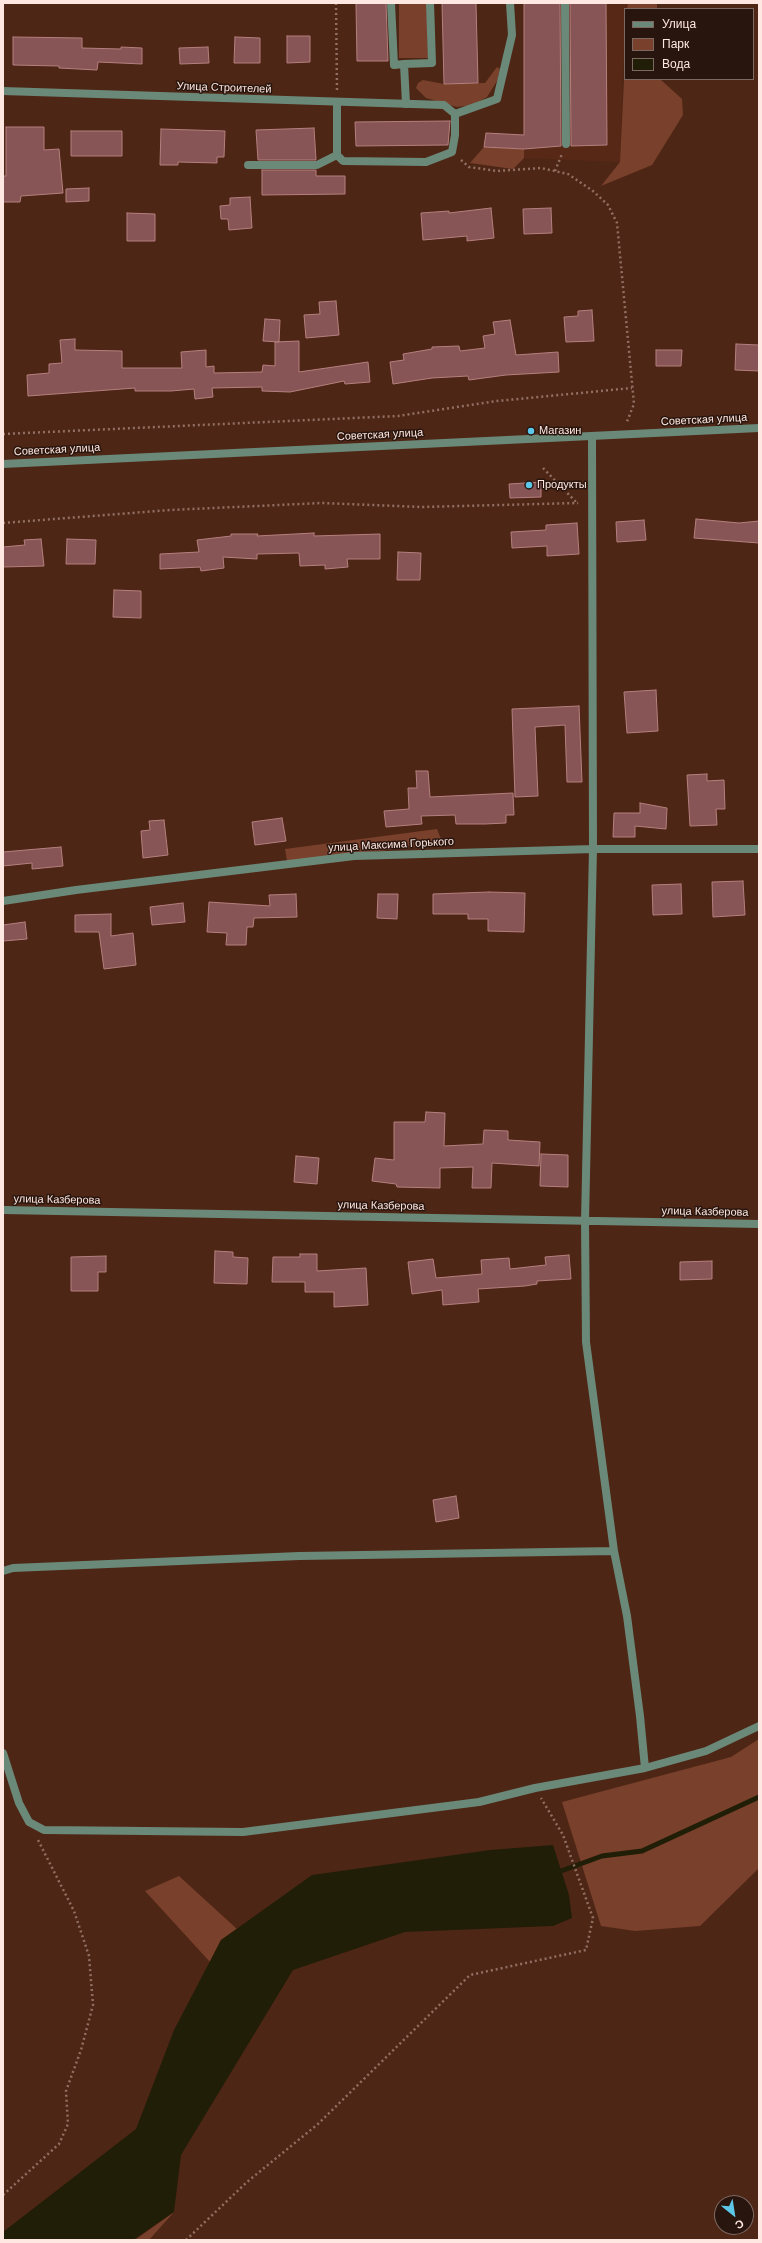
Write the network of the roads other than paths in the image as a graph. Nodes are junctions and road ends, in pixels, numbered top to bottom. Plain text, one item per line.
1 (391, 3) edge
2 (430, 3) edge
3 (510, 3) edge
4 (565, 3) edge
5 (404, 64) junction
6 (3, 92) edge
7 (337, 102) junction
8 (406, 104) junction
9 (455, 114) junction
10 (566, 144) road end
11 (337, 155) junction
12 (248, 165) dead end
13 (759, 428) edge
14 (592, 436) junction
15 (3, 464) edge
16 (593, 849) junction
17 (759, 849) edge
18 (3, 901) edge
19 (3, 1210) edge
20 (585, 1221) junction
21 (759, 1224) edge
22 (614, 1551) junction
23 (3, 1571) edge
24 (759, 1726) edge
25 (3, 1753) edge
26 (645, 1768) junction

1 - 5 street
2 - 5 street
3 - 9 street
4 - 10 street
5 - 8 street
6 - 7 street, Улица Строителей
7 - 8 street, Улица Строителей
7 - 11 street
8 - 9 street, Улица Строителей
9 - 11 street
11 - 12 street
13 - 14 street, Советская улица
14 - 15 street, Советская улица
14 - 16 street
16 - 17 street, улица Максима Горького
16 - 18 street, улица Максима Горького
16 - 20 street
19 - 20 street, улица Казберова
20 - 21 street, улица Казберова
20 - 22 street
22 - 23 street
22 - 26 street
24 - 26 street
25 - 26 street

